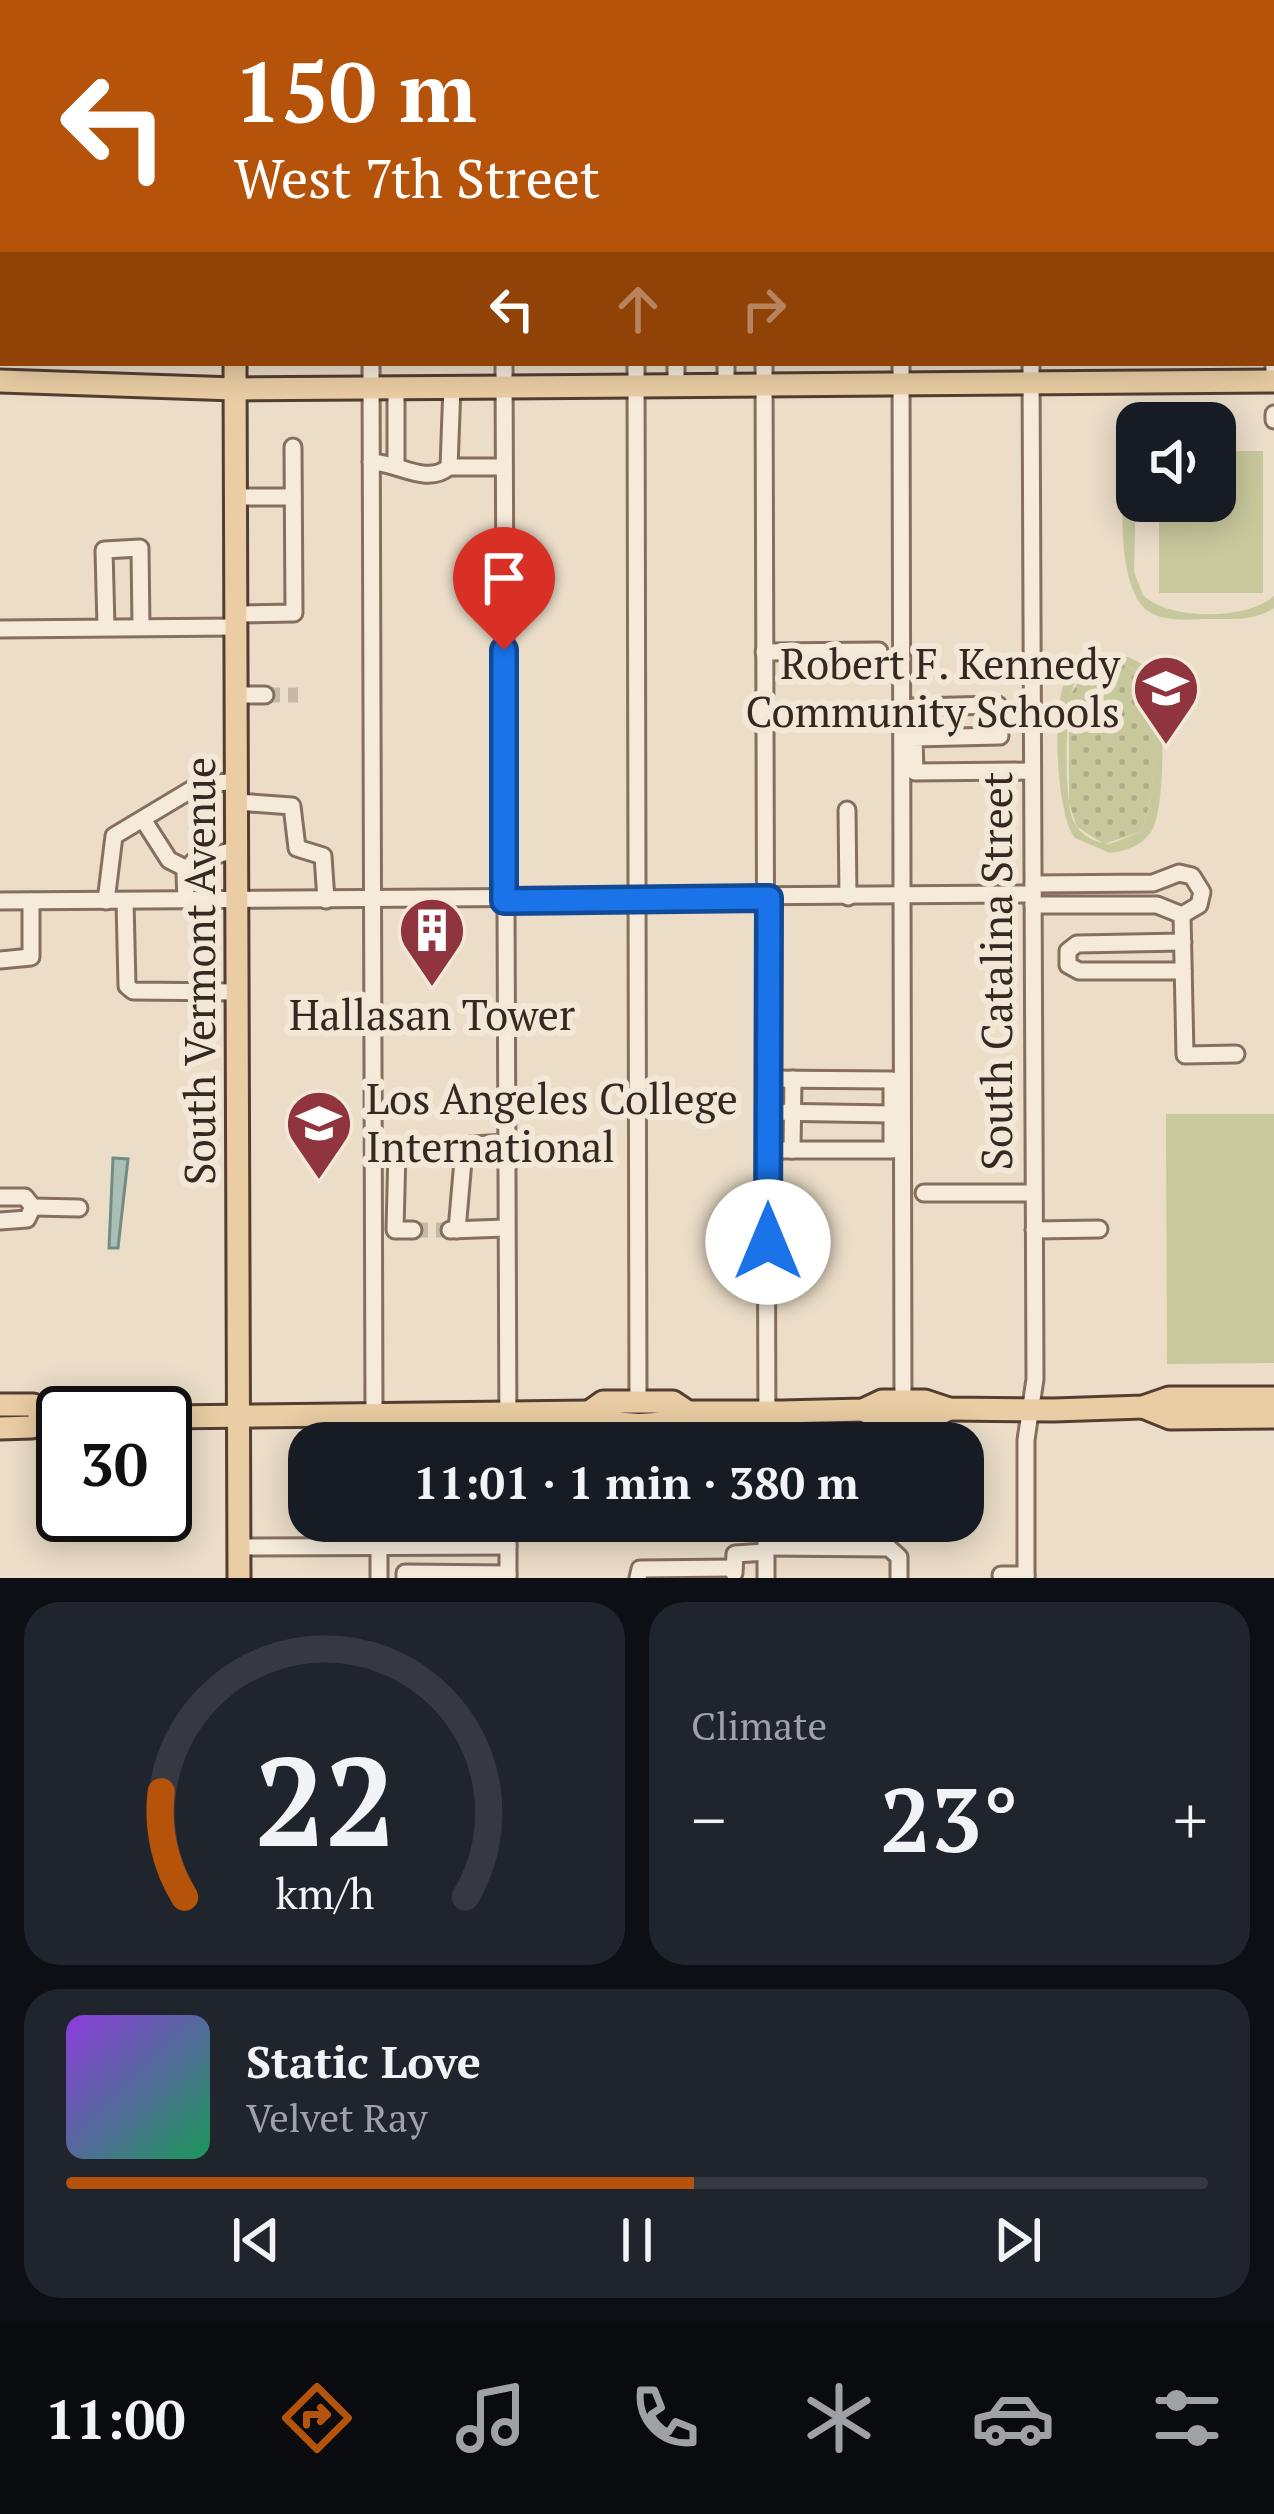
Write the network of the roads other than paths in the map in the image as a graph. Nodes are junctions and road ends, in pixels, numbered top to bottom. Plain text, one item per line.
1 (235, 366) edge
2 (370, 366) edge
3 (1031, 372) edge
4 (636, 373) edge
5 (676, 373) edge
6 (726, 373) edge
7 (764, 373) edge
8 (909, 373) edge
9 (504, 374) edge
10 (1274, 381) edge
11 (0, 382) edge
12 (452, 386) junction
13 (371, 388) junction
14 (396, 388) junction
15 (235, 389) junction
16 (293, 447) dead end
17 (371, 461) junction
18 (396, 462) junction
19 (449, 466) junction
20 (504, 467) junction
21 (293, 496) junction
22 (235, 497) junction
23 (236, 621) junction
24 (106, 627) junction
25 (141, 627) junction
26 (0, 629) edge
27 (879, 651) dead end
28 (764, 652) junction
29 (236, 695) junction
30 (265, 695) tunnel mouth
31 (1032, 722) junction
32 (1002, 723) junction
33 (914, 738) junction
34 (1032, 771) junction
35 (237, 792) junction
36 (847, 810) dead end
37 (144, 821) junction
38 (237, 849) junction
39 (187, 869) junction
40 (1033, 894) junction
41 (904, 896) junction
42 (848, 897) junction
43 (769, 898) junction
44 (186, 900) junction
45 (326, 900) junction
46 (370, 900) junction
47 (637, 900) junction
48 (0, 901) edge
49 (31, 901) junction
50 (106, 901) junction
51 (124, 901) junction
52 (238, 901) junction
53 (504, 901) junction
54 (1183, 915) junction
55 (1183, 942) junction
56 (0, 960) edge
57 (1183, 970) junction
58 (238, 992) junction
59 (1236, 1054) dead end
60 (768, 1078) junction
61 (793, 1079) junction
62 (768, 1112) junction
63 (792, 1112) junction
64 (892, 1114) junction
65 (505, 1143) junction
66 (464, 1149) junction
67 (768, 1150) junction
68 (792, 1150) junction
69 (1034, 1192) junction
70 (924, 1193) dead end
71 (0, 1196) edge
72 (33, 1207) junction
73 (79, 1208) dead end
74 (0, 1221) edge
75 (505, 1228) junction
76 (1099, 1229) dead end
77 (413, 1230) dead end
78 (1034, 1230) junction
79 (1274, 1398) edge
80 (903, 1401) junction
81 (638, 1402) junction
82 (0, 1405) edge
83 (1143, 1407) junction
84 (36, 1408) edge
85 (1029, 1408) junction
86 (949, 1409) junction
87 (862, 1410) junction
88 (768, 1411) junction
89 (589, 1412) junction
90 (688, 1412) junction
91 (507, 1413) junction
92 (374, 1414) junction
93 (240, 1416) junction
94 (192, 1417) edge
95 (1274, 1417) edge
96 (507, 1422) edge
97 (768, 1422) edge
98 (36, 1425) edge
99 (0, 1428) edge
100 (508, 1542) edge
101 (766, 1542) edge
102 (508, 1546) junction
103 (239, 1547) junction
104 (388, 1547) junction
105 (766, 1550) junction
106 (734, 1573) edge
107 (405, 1575) edge
108 (1001, 1575) dead end
109 (508, 1576) edge
110 (1026, 1576) edge
111 (238, 1578) edge
112 (379, 1578) edge
113 (638, 1578) edge
114 (766, 1578) edge
115 (899, 1578) edge

1 - 15 main road, South Vermont Avenue
2 - 13 street
3 - 8 main road
3 - 10 main road
3 - 31 street, South Catalina Street
4 - 5 main road
4 - 9 main road
4 - 47 street
5 - 6 main road
6 - 7 main road
7 - 8 main road
7 - 28 street
8 - 41 street
9 - 12 main road
9 - 20 street
11 - 15 main road
12 - 14 main road
12 - 19 street
13 - 14 main road
13 - 15 main road
13 - 17 street
14 - 18 street
15 - 22 main road, South Vermont Avenue
16 - 21 street
17 - 18 street
17 - 46 street
18 - 19 street
19 - 20 street
20 - 53 street
21 - 22 street
21 - 23 street
22 - 23 main road, South Vermont Avenue
23 - 25 street
23 - 29 main road, South Vermont Avenue
24 - 25 street
24 - 25 street
24 - 26 street
27 - 28 street
28 - 43 street
29 - 30 street
29 - 35 main road, South Vermont Avenue
31 - 32 street
31 - 34 street, South Catalina Street
32 - 33 street
32 - 33 street
33 - 34 street
34 - 40 street, South Catalina Street
35 - 37 street
35 - 38 main road, South Vermont Avenue
35 - 45 street
36 - 42 street
37 - 39 street
37 - 50 street
38 - 39 street
38 - 52 main road, South Vermont Avenue
39 - 44 street
40 - 41 street
40 - 54 street
40 - 54 street
40 - 69 street, South Catalina Street
41 - 42 street
41 - 80 street
42 - 43 street
43 - 47 street
43 - 60 street
44 - 51 street
44 - 52 street
45 - 46 street
45 - 52 street
46 - 53 street
46 - 92 street
47 - 53 street
47 - 81 street
48 - 49 street
49 - 50 street
49 - 56 street
50 - 51 street
51 - 58 street
52 - 58 main road, South Vermont Avenue
53 - 65 street
54 - 55 street
55 - 57 street
55 - 57 street
57 - 59 street
58 - 93 main road, South Vermont Avenue
60 - 61 street
60 - 62 street
61 - 63 street
61 - 64 street
62 - 63 street
62 - 67 street
63 - 64 street
63 - 68 street
64 - 68 street
65 - 66 street
65 - 75 street
66 - 75 street
66 - 77 street
67 - 68 street
67 - 88 street
69 - 70 street
69 - 78 street, South Catalina Street
71 - 72 street
72 - 73 street
72 - 74 street
75 - 91 street
76 - 78 street
78 - 85 street, South Catalina Street
79 - 83 main road
80 - 86 main road
80 - 87 main road
81 - 89 main road
81 - 90 main road
82 - 84 main road
83 - 85 main road
83 - 95 main road
85 - 86 main road
85 - 110 street, South Catalina Street
86 - 87 main road
87 - 88 main road
88 - 90 main road
88 - 97 street
89 - 90 main road
89 - 91 main road
91 - 92 main road
91 - 96 street
92 - 93 main road
93 - 94 main road
93 - 103 main road, South Vermont Avenue
98 - 99 main road
100 - 102 street
101 - 105 street
102 - 104 street
102 - 109 street
103 - 104 street
103 - 111 main road, South Vermont Avenue
104 - 107 street
104 - 112 street
105 - 106 street
105 - 114 street
105 - 115 street
106 - 113 street
107 - 109 street
108 - 110 street

